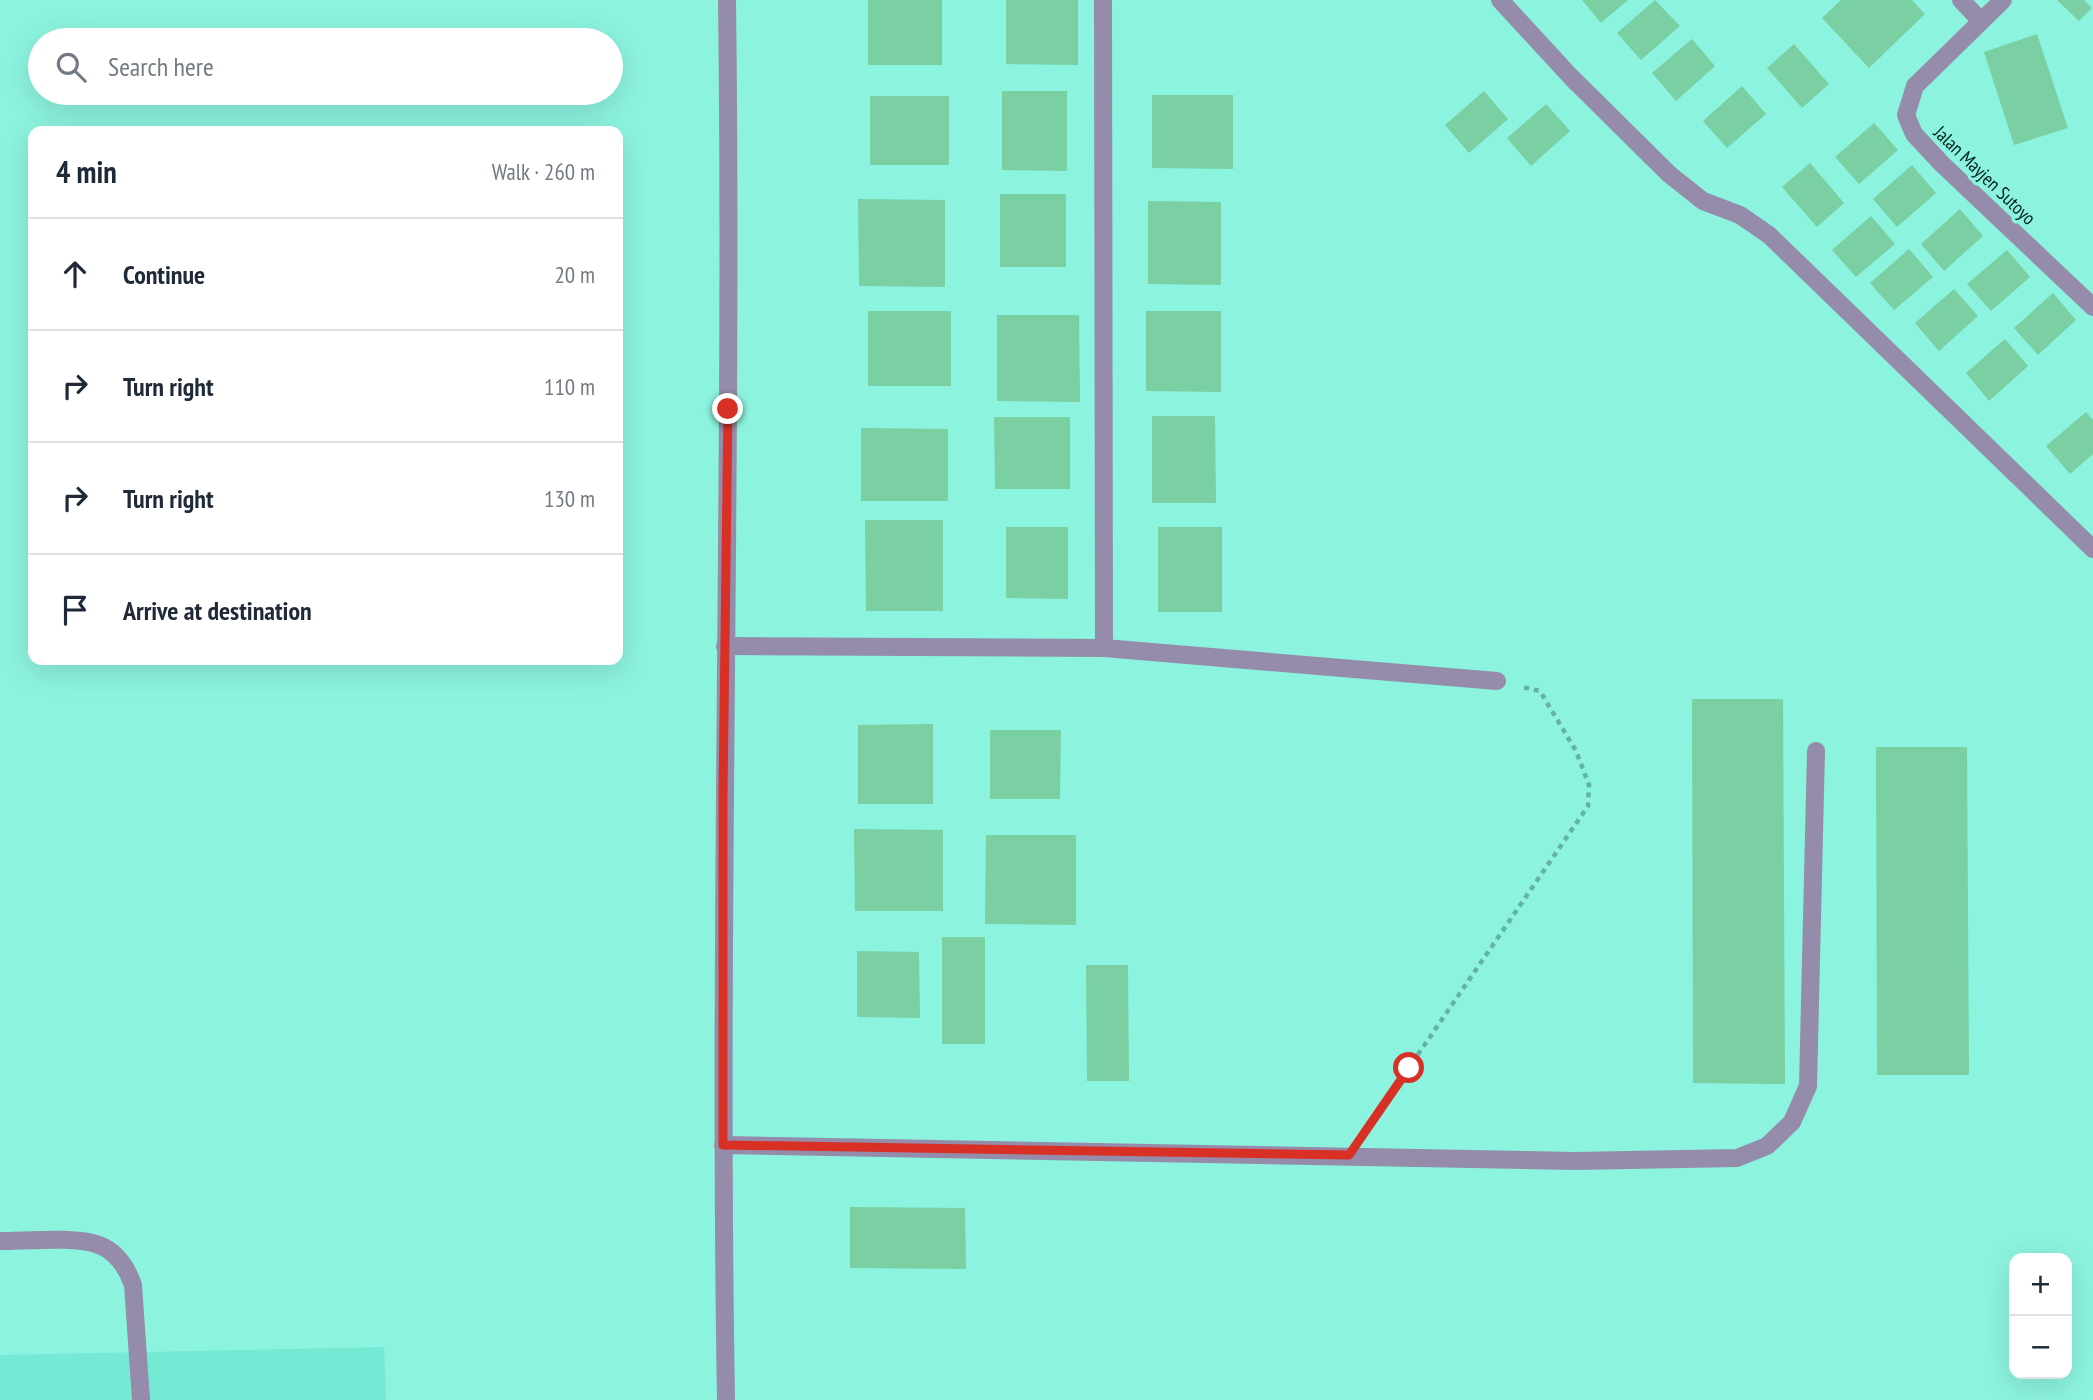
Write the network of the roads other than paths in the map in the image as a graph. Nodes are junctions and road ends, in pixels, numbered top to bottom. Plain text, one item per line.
1 (727, 0) edge
2 (1103, 0) edge
3 (1500, 0) edge
4 (1961, 0) edge
5 (2003, 0) edge
6 (1981, 22) junction
7 (2093, 307) edge
8 (2093, 549) edge
9 (725, 646) junction
10 (1104, 648) junction
11 (1497, 681) road end
12 (1816, 751) dead end
13 (723, 1145) junction
14 (0, 1241) edge
15 (141, 1400) edge
16 (726, 1400) edge

1 - 9 street
2 - 10 street
3 - 8 street
4 - 6 street
5 - 6 street, Jalan Mayjen Sutoyo
6 - 7 street, Jalan Mayjen Sutoyo
9 - 10 street
9 - 13 street
10 - 11 street
12 - 13 street
13 - 16 street
14 - 15 street

